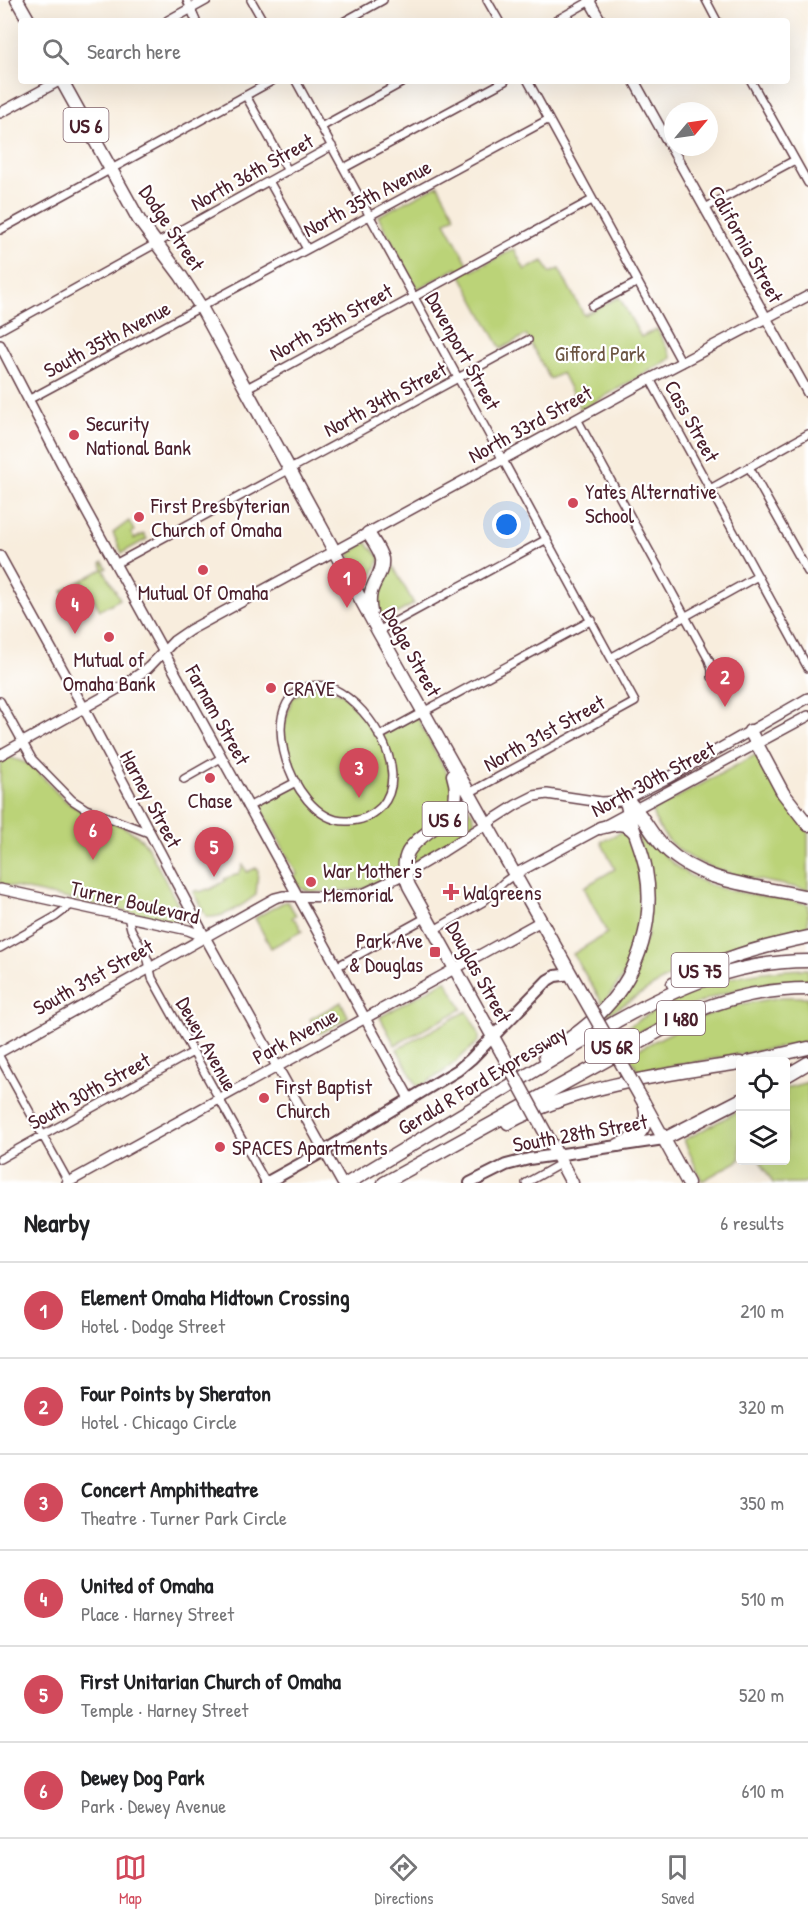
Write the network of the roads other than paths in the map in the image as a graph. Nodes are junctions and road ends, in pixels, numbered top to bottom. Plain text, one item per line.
1 (17, 0) edge
2 (206, 0) edge
3 (251, 0) edge
4 (383, 0) edge
5 (487, 0) edge
6 (591, 0) edge
7 (706, 0) edge
8 (189, 4) edge
9 (27, 18) edge
10 (172, 18) edge
11 (195, 18) edge
12 (261, 18) edge
13 (350, 18) edge
14 (497, 18) edge
15 (560, 18) edge
16 (600, 18) edge
17 (715, 18) edge
18 (54, 84) edge
19 (62, 84) edge
20 (267, 84) edge
21 (298, 84) edge
22 (400, 84) edge
23 (499, 84) edge
24 (530, 84) edge
25 (636, 84) edge
26 (753, 84) edge
27 (246, 96) junction
28 (0, 113) edge
29 (549, 119) junction
30 (321, 127) junction
31 (332, 146) junction
32 (795, 160) junction
33 (344, 168) junction
34 (110, 169) junction
35 (288, 171) junction
36 (270, 181) junction
37 (808, 183) edge
38 (592, 200) junction
39 (705, 208) junction
40 (370, 215) junction
41 (0, 230) edge
42 (156, 244) junction
43 (307, 249) junction
44 (638, 282) junction
45 (414, 296) junction
46 (808, 296) edge
47 (592, 306) dead end
48 (201, 307) junction
49 (766, 318) junction
50 (0, 330) edge
51 (528, 340) dead end
52 (1, 351) edge
53 (682, 363) junction
54 (459, 377) junction
55 (650, 379) junction
56 (245, 388) junction
57 (808, 393) edge
58 (28, 400) junction
59 (577, 419) junction
60 (808, 434) edge
61 (504, 459) junction
62 (749, 467) junction
63 (290, 470) junction
64 (710, 489) junction
65 (368, 533) junction
66 (547, 539) junction
67 (334, 551) junction
68 (0, 557) edge
69 (115, 564) junction
70 (808, 573) edge
71 (758, 576) junction
72 (685, 617) junction
73 (592, 620) junction
74 (376, 628) junction
75 (164, 652) junction
76 (612, 657) junction
77 (808, 668) edge
78 (712, 678) dead end
79 (808, 699) edge
80 (0, 701) edge
81 (635, 702) joint
82 (83, 708) junction
83 (423, 712) junction
84 (808, 716) edge
85 (750, 731) junction
86 (379, 736) junction
87 (23, 742) junction
88 (757, 744) junction
89 (445, 752) junction
90 (0, 755) edge
91 (221, 758) junction
92 (185, 778) dead end
93 (296, 782) junction
94 (469, 793) junction
95 (248, 807) junction
96 (453, 807) junction
97 (630, 807) junction
98 (478, 809) junction
99 (486, 823) junction
100 (808, 825) edge
101 (600, 828) junction
102 (149, 833) junction
103 (636, 834) junction
104 (405, 874) junction
105 (515, 874) junction
106 (285, 875) junction
107 (0, 889) edge
108 (808, 897) edge
109 (275, 898) junction
110 (298, 898) junction
111 (71, 905) junction
112 (427, 917) junction
113 (128, 918) junction
114 (541, 921) junction
115 (434, 930) junction
116 (205, 937) junction
117 (808, 937) edge
118 (0, 948) edge
119 (808, 961) edge
120 (336, 967) junction
121 (149, 968) junction
122 (455, 969) junction
123 (571, 975) junction
124 (808, 989) edge
125 (364, 1018) junction
126 (617, 1021) junction
127 (493, 1037) junction
128 (808, 1048) edge
129 (0, 1052) edge
130 (193, 1052) junction
131 (769, 1057) edge
132 (0, 1059) edge
133 (808, 1063) edge
134 (736, 1064) edge
135 (277, 1066) junction
136 (808, 1072) edge
137 (790, 1075) edge
138 (790, 1077) edge
139 (219, 1099) junction
140 (410, 1100) junction
141 (644, 1103) junction
142 (736, 1103) edge
143 (463, 1114) junction
144 (685, 1129) junction
145 (469, 1135) junction
146 (43, 1136) junction
147 (664, 1139) junction
148 (618, 1145) junction
149 (327, 1156) junction
150 (0, 1159) edge
151 (559, 1159) junction
152 (683, 1179) edge
153 (69, 1183) edge
154 (266, 1183) edge
155 (342, 1183) edge
156 (348, 1183) edge
157 (384, 1183) edge
158 (470, 1183) edge
159 (526, 1183) edge
160 (572, 1183) edge

1 - 9 highway
2 - 8 street
3 - 12 street
4 - 13 street
5 - 14 street
6 - 15 street
6 - 16 street
7 - 17 street
8 - 10 street
8 - 11 street
18 - 28 street
19 - 34 highway, Dodge Street / US 6
20 - 27 street
21 - 30 street, Davenport Street
22 - 30 street
23 - 33 street
24 - 29 street, Cass Street
25 - 39 street, California Street
26 - 32 street
27 - 34 street
27 - 35 street
29 - 38 street, Cass Street
29 - 40 street, North 35th Avenue
30 - 31 street, Davenport Street
31 - 33 street, Davenport Street
31 - 35 street, North 36th Street
32 - 37 street
32 - 39 street
33 - 40 street, Davenport Street
34 - 41 street
34 - 42 highway, Dodge Street / US 6
35 - 36 street, North 36th Street
36 - 42 street, North 36th Street
36 - 43 street
38 - 44 street, Cass Street
38 - 45 street, North 35th Street
39 - 49 street, California Street
40 - 43 street, North 35th Avenue
40 - 45 street, Davenport Street
42 - 48 highway, Dodge Street / US 6
42 - 50 street, North 36th Street
43 - 48 street, North 35th Avenue
44 - 47 street
44 - 53 street, Cass Street
45 - 54 street, Davenport Street
45 - 56 street, North 35th Street
46 - 49 street, North 33rd Street
48 - 56 highway, Dodge Street / US 6
48 - 58 street, South 35th Avenue
49 - 53 street, North 33rd Street
49 - 57 street, California Street
51 - 54 street, North 34th Street
52 - 58 street, Farnam Street
53 - 55 street, North 33rd Street
54 - 61 street, Davenport Street
54 - 63 street, North 34th Street
55 - 59 street, North 33rd Street
55 - 64 street, Cass Street
56 - 63 highway, Dodge Street / US 6
58 - 69 street, Farnam Street
59 - 61 street, North 33rd Street
59 - 72 street
60 - 62 street
61 - 65 street, North 33rd Street
61 - 66 street, Davenport Street
62 - 64 street
62 - 70 street
63 - 67 highway, Dodge Street / US 6
63 - 69 street, North 34th Street
64 - 71 street, Cass Street
65 - 67 street, North 33rd Street
65 - 74 highway
66 - 73 street, Davenport Street
66 - 74 street
67 - 74 highway, Dodge Street / US 6
67 - 75 street, North 33rd Street
68 - 82 street, Harney Street
69 - 75 street, Farnam Street
71 - 72 street
71 - 77 street, Cass Street
72 - 76 street
72 - 78 street
73 - 76 street, Davenport Street
73 - 83 street
74 - 83 highway, Dodge Street / US 6
75 - 82 street, North 33rd Street
75 - 91 street, Farnam Street
76 - 81 street, Davenport Street
79 - 85 street, North 30th Street
80 - 87 street
81 - 94 street, North 31st Street
82 - 87 street, North 33rd Street
82 - 102 street, Harney Street
83 - 86 street
83 - 89 highway, Dodge Street / US 6
84 - 88 street, North 30th Street
85 - 88 highway
85 - 97 street, North 30th Street
86 - 93 street
86 - 93 street
87 - 90 street, North 33rd Street
87 - 102 street
88 - 97 street, North 30th Street
88 - 100 highway
89 - 94 highway, Dodge Street / US 6R
89 - 96 highway, US 6
91 - 92 street
91 - 95 street, Farnam Street
93 - 95 street
94 - 98 highway, Dodge Street / US 6R
95 - 106 street, Farnam Street
96 - 98 highway
96 - 104 highway, US 6
97 - 99 street, Turner Boulevard
97 - 101 street, North 30th Street
97 - 103 highway
97 - 108 highway
98 - 99 highway, Dodge Street / US 6R
99 - 104 street, Turner Boulevard
99 - 105 highway, Dodge Street / US 6R
101 - 103 highway
101 - 105 street, North 30th Street
102 - 116 street, Harney Street
103 - 143 highway
104 - 110 street, Turner Boulevard
104 - 112 highway, Douglas Street
105 - 114 highway, Dodge Street / US 6R
105 - 115 street
106 - 109 street
106 - 110 street, Farnam Street
107 - 111 street, Turner Boulevard
109 - 110 street, Turner Boulevard
109 - 116 street, Turner Boulevard
110 - 120 street, Farnam Street
111 - 113 street, Turner Boulevard
111 - 118 street
112 - 115 highway, Douglas Street
112 - 120 street
113 - 116 street, Turner Boulevard
113 - 121 street, Dewey Avenue
114 - 122 street, Park Avenue
114 - 123 highway, Dodge Street / US 6R
115 - 122 highway, Douglas Street
116 - 121 street, South 31st Street
116 - 135 street, Harney Street
117 - 126 highway, US 75
119 - 126 highway, Gerald R Ford Expressway / I 480
120 - 125 street, Farnam Street
121 - 129 street, South 31st Street
121 - 130 street, Dewey Avenue
122 - 125 street, Park Avenue
122 - 127 highway, Douglas Street
123 - 127 main road
123 - 141 highway, Dodge Street / US 6R, bridge
124 - 145 highway, Gerald R Ford Expressway / I 480
125 - 135 street, Park Avenue
125 - 140 street, Farnam Street
126 - 143 highway, Gerald R Ford Expressway / I 480
127 - 140 main road
127 - 151 highway, Douglas Street, bridge
128 - 131 highway
130 - 139 street, Dewey Avenue
130 - 146 street, South 30th Street
132 - 146 street
133 - 137 highway
134 - 145 highway
135 - 139 street, Park Avenue
135 - 149 street, Harney Street
136 - 138 highway
139 - 153 street, Park Avenue
139 - 154 street, Dewey Avenue
140 - 149 main road
141 - 147 highway, Dodge Street / US 6R
141 - 148 highway
142 - 144 highway
143 - 156 highway, Gerald R Ford Expressway / I 480
144 - 147 highway
144 - 152 highway
145 - 157 highway, Gerald R Ford Expressway / I 480
146 - 150 street, South 30th Street
146 - 153 street
147 - 148 main road, South 28th Street
147 - 152 highway, Dodge Street / US 6R
148 - 151 main road, South 28th Street
149 - 154 main road
149 - 155 street, Harney Street
151 - 158 main road, South 28th Street
151 - 159 street
151 - 160 highway, Douglas Street

